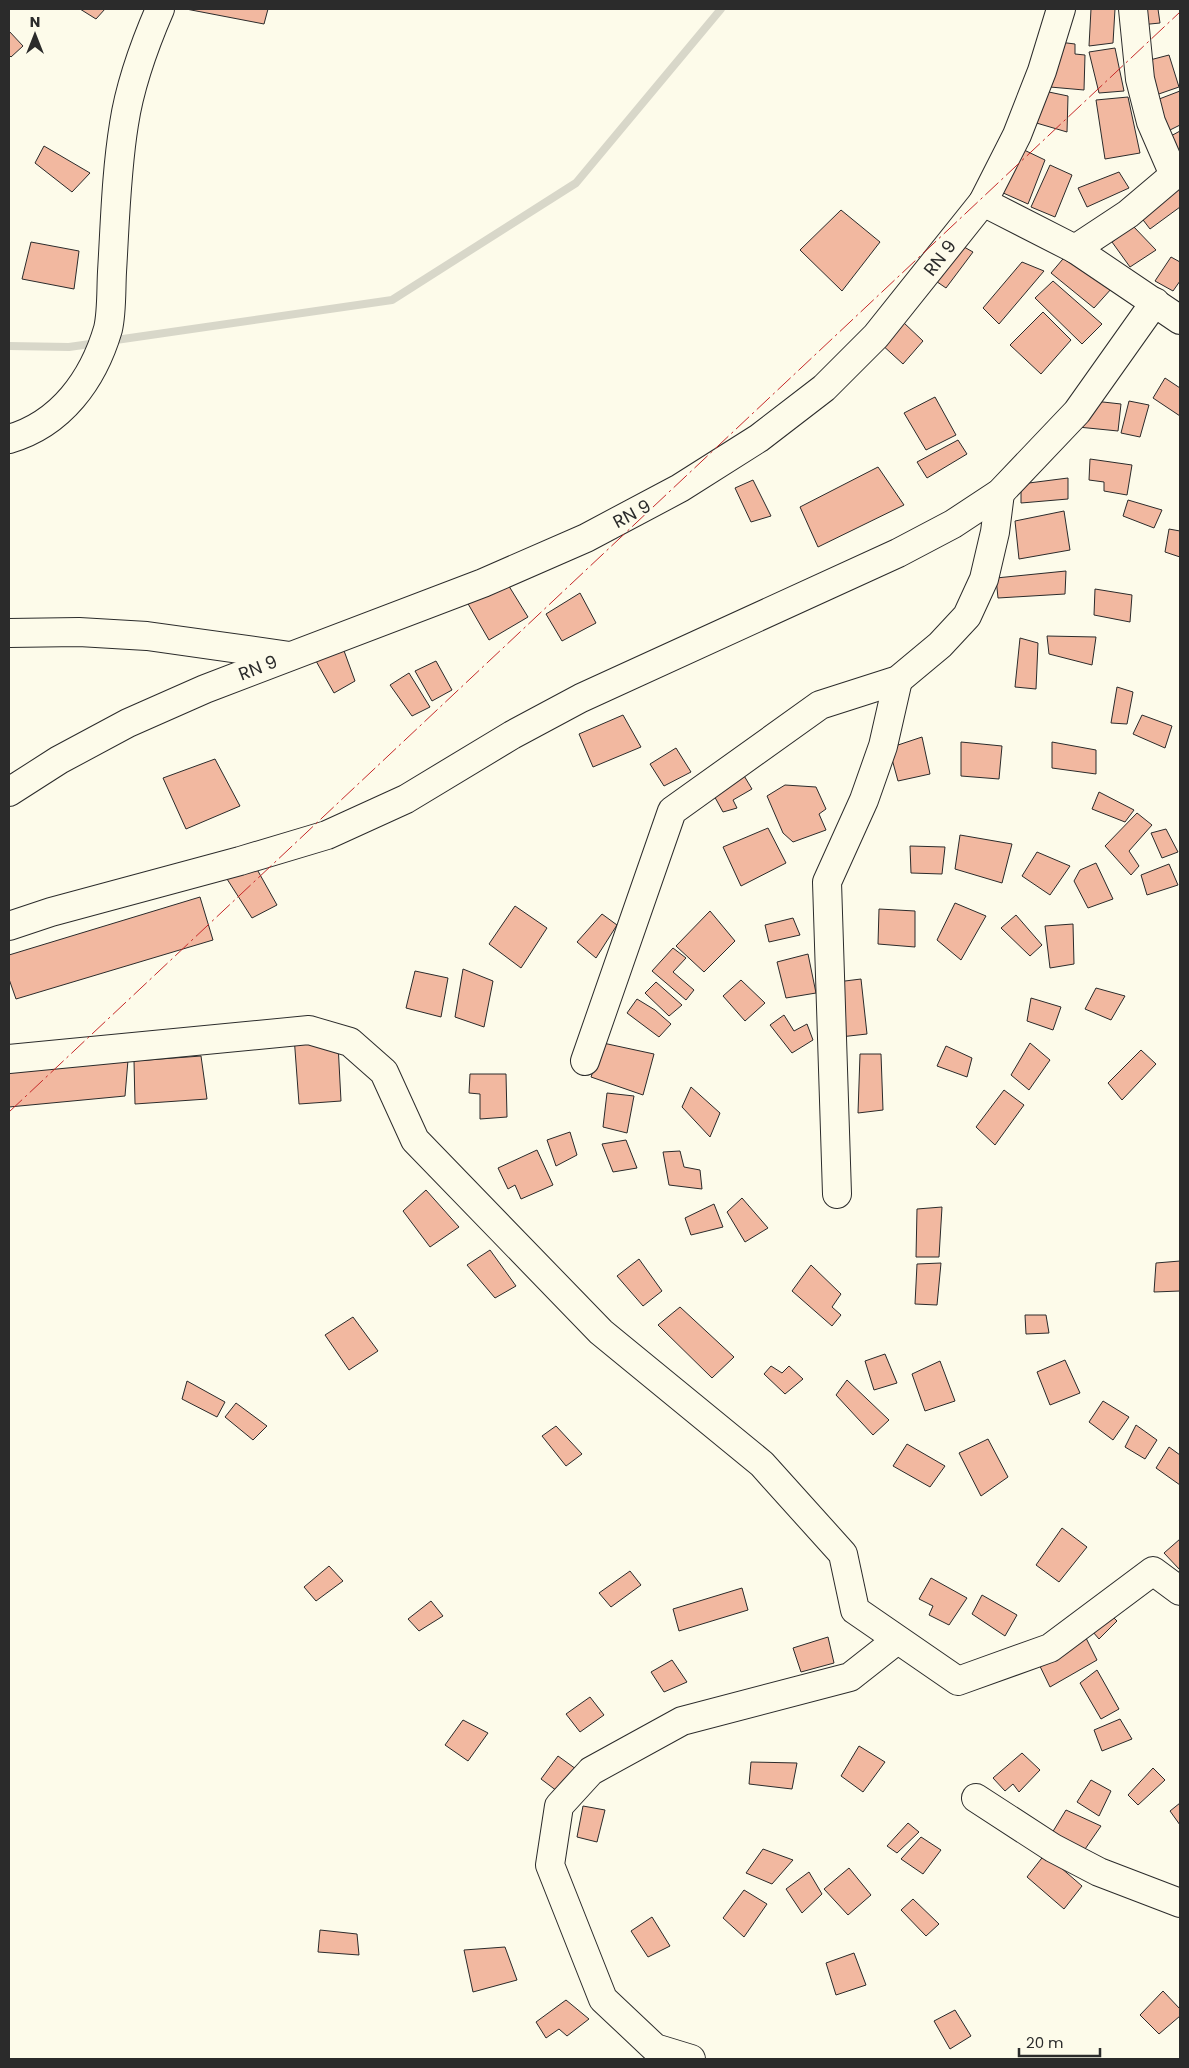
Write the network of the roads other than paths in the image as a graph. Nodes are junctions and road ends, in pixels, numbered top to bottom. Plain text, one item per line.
1 (160, 9) edge
2 (1061, 9) edge
3 (1133, 9) edge
4 (1177, 173) edge
5 (983, 202) junction
6 (1075, 249) junction
7 (1155, 302) junction
8 (1180, 320) edge
9 (9, 439) edge
10 (1000, 493) junction
11 (9, 633) edge
12 (290, 656) junction
13 (898, 680) junction
14 (9, 792) edge
15 (9, 926) edge
16 (9, 1059) edge
17 (586, 1061) dead end
18 (837, 1194) dead end
19 (1180, 1591) edge
20 (897, 1640) junction
21 (976, 1798) dead end
22 (1180, 1903) edge
23 (691, 2059) edge

1 - 9 street
2 - 5 street, RN 9 / RN 9
3 - 4 street
4 - 6 street
5 - 6 street
5 - 12 street, RN 9 / RN 9
6 - 7 street
7 - 8 street
7 - 10 street
10 - 13 street
10 - 15 street
11 - 12 street
12 - 14 street, RN 9 / RN 9
13 - 17 street
13 - 18 street
16 - 20 street
19 - 20 street
20 - 23 street
21 - 22 street

